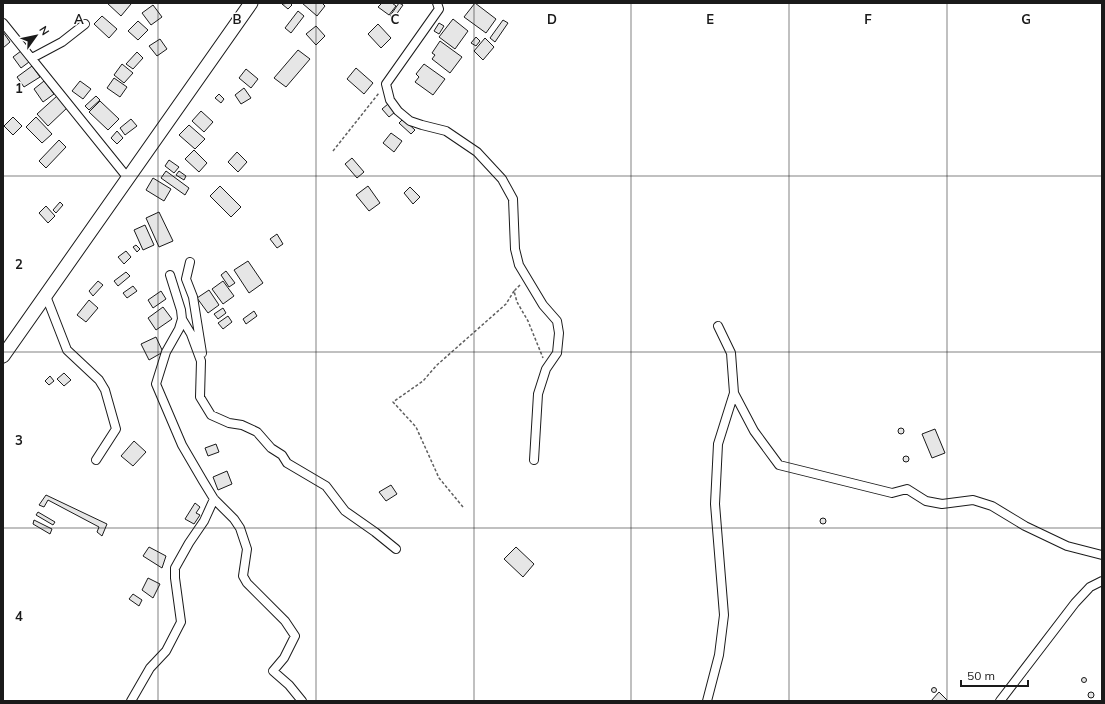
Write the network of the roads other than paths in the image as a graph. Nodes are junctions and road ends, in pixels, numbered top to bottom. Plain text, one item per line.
1 (251, 3) edge
2 (438, 3) edge
3 (3, 23) edge
4 (85, 24) dead end
5 (32, 58) junction
6 (127, 177) junction
7 (190, 262) dead end
8 (170, 275) dead end
9 (46, 296) junction
10 (182, 319) junction
11 (718, 326) dead end
12 (3, 356) edge
13 (201, 372) junction
14 (734, 393) junction
15 (96, 460) dead end
16 (534, 460) dead end
17 (214, 499) junction
18 (396, 549) dead end
19 (1102, 555) edge
20 (1102, 582) edge
21 (131, 701) edge
22 (302, 701) edge
23 (707, 701) edge
24 (1000, 701) edge

1 - 6 main road
2 - 16 street
3 - 5 street
4 - 5 street
5 - 6 street
6 - 9 main road
7 - 13 street
8 - 10 street
9 - 12 main road
9 - 15 street
10 - 13 street
10 - 17 street
11 - 14 street
13 - 18 street
14 - 19 street
14 - 23 street
17 - 21 street
17 - 22 street
20 - 24 street

